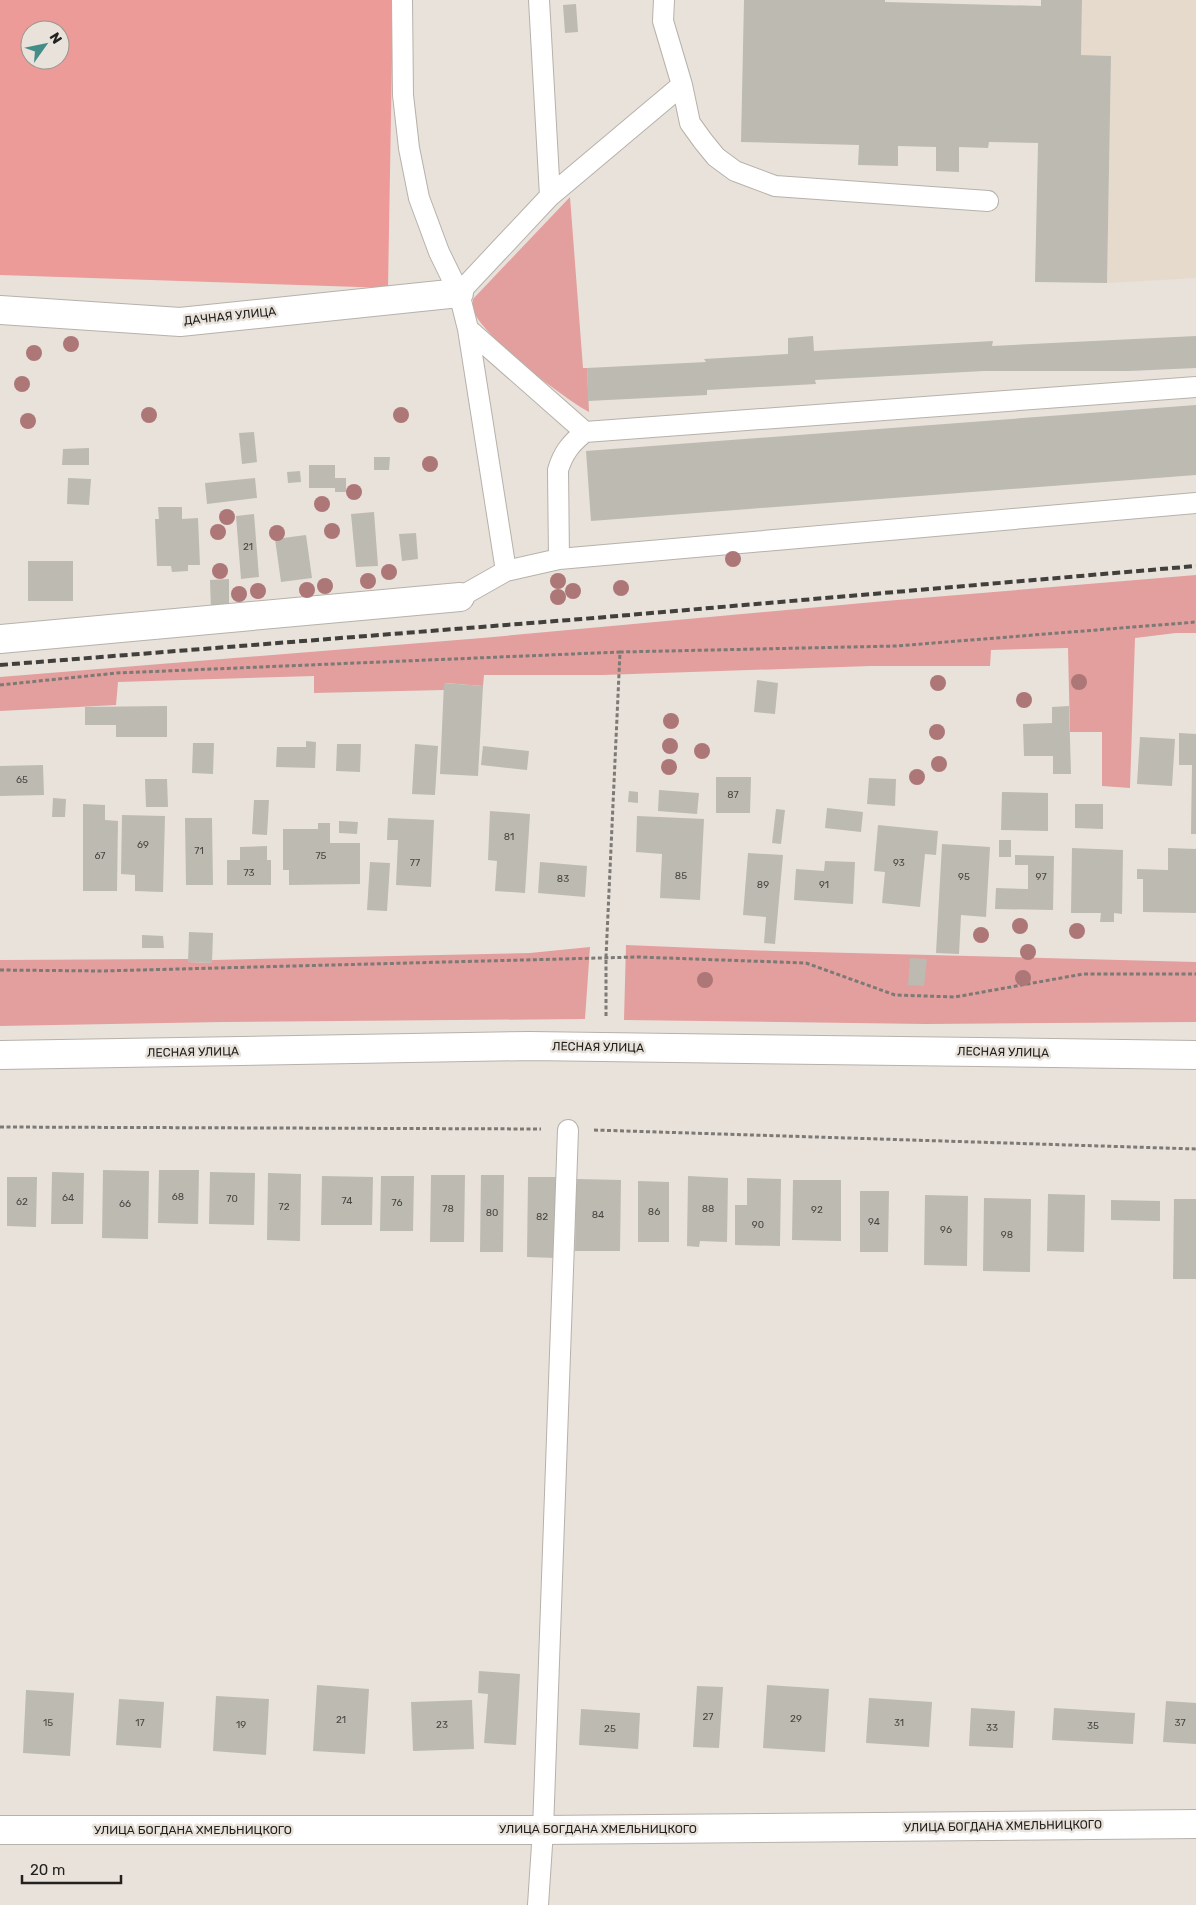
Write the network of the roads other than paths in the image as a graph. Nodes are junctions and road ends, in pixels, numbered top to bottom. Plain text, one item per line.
1 (402, 0) edge
2 (539, 0) edge
3 (664, 0) edge
4 (682, 85) junction
5 (550, 196) junction
6 (988, 201) dead end
7 (459, 293) junction
8 (0, 310) edge
9 (468, 330) junction
10 (1196, 387) edge
11 (585, 432) junction
12 (1196, 503) edge
13 (559, 559) junction
14 (506, 571) junction
15 (460, 597) joint
16 (0, 639) edge
17 (0, 1055) edge
18 (1196, 1055) edge
19 (568, 1130) road end
20 (1196, 1824) edge
21 (0, 1830) edge
22 (543, 1830) junction
23 (538, 1905) edge

1 - 7 lane
2 - 5 lane
3 - 4 lane
4 - 5 lane
4 - 6 lane
5 - 7 lane
7 - 8 street, ДАЧНАЯ УЛИЦА
7 - 9 lane
9 - 11 lane
9 - 14 lane
10 - 11 lane
11 - 13 lane
12 - 13 lane
13 - 14 lane
14 - 15 lane
15 - 16 street
17 - 18 street, ЛЕСНАЯ УЛИЦА
19 - 22 lane
20 - 22 street, УЛИЦА БОГДАНА ХМЕЛЬНИЦКОГО
21 - 22 street, УЛИЦА БОГДАНА ХМЕЛЬНИЦКОГО
22 - 23 lane

